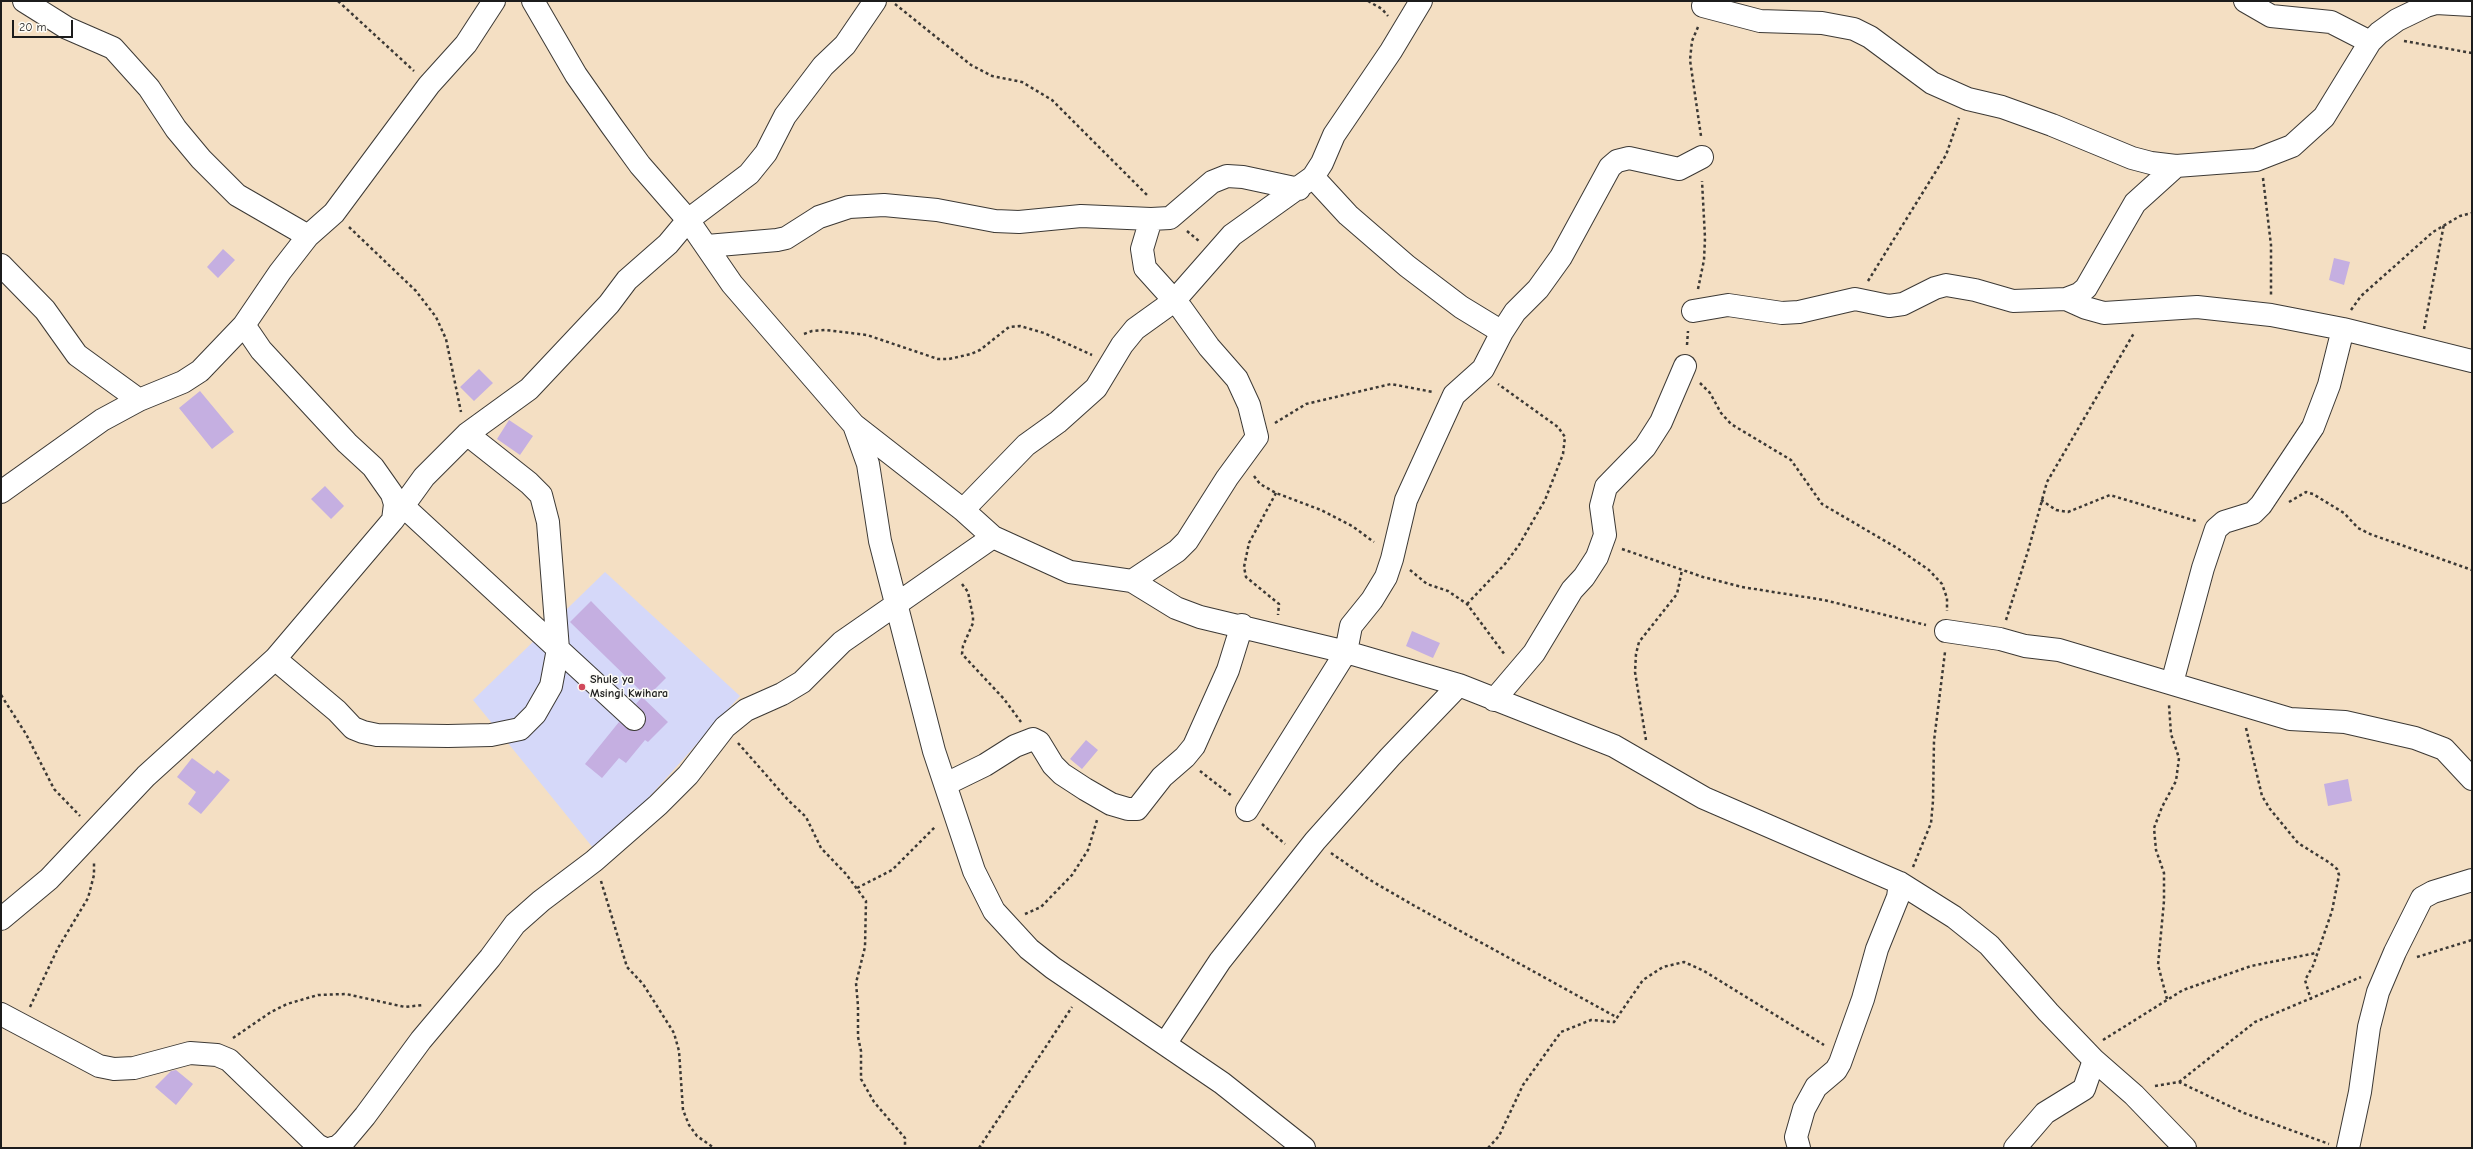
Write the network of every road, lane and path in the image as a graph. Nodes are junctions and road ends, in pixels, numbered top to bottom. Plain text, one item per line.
1 (24, 1) edge
2 (338, 1) edge
3 (494, 1) edge
4 (533, 1) edge
5 (875, 1) edge
6 (891, 1) edge
7 (1421, 1) edge
8 (2245, 1) edge
9 (2472, 5) edge
10 (1703, 6) joint
11 (2373, 39) junction
12 (2472, 53) edge
13 (429, 85) junction
14 (1968, 99) junction
15 (1702, 157) junction
16 (2256, 160) junction
17 (2176, 166) junction
18 (1306, 183) junction
19 (334, 213) junction
20 (2472, 213) edge
21 (1160, 218) junction
22 (688, 220) junction
23 (2444, 224) junction
24 (308, 236) junction
25 (707, 246) junction
26 (1215, 253) junction
27 (1, 265) edge
28 (1855, 299) junction
29 (2066, 299) junction
30 (1174, 301) junction
31 (1693, 311) junction
32 (2137, 312) junction
33 (2271, 315) junction
34 (244, 326) junction
35 (2343, 329) junction
36 (1502, 332) junction
37 (785, 343) junction
38 (2421, 349) junction
39 (2472, 361) edge
40 (1111, 363) junction
41 (1686, 366) junction
42 (1483, 368) junction
43 (1454, 395) junction
44 (139, 400) junction
45 (854, 424) junction
46 (467, 434) junction
47 (1254, 442) junction
48 (1, 492) edge
49 (1276, 493) junction
50 (2270, 493) junction
51 (2041, 500) junction
52 (963, 510) junction
53 (398, 513) junction
54 (2216, 529) junction
55 (993, 537) junction
56 (1603, 544) junction
57 (1392, 559) junction
58 (1682, 570) junction
59 (2472, 570) edge
60 (947, 571) junction
61 (1132, 581) junction
62 (1466, 604) junction
63 (895, 605) junction
64 (1242, 625) junction
65 (1946, 631) junction
66 (1272, 634) junction
67 (2000, 639) junction
68 (558, 649) junction
69 (1346, 652) junction
70 (275, 659) junction
71 (1519, 672) junction
72 (2172, 683) junction
73 (1459, 685) junction
74 (1, 695) edge
75 (1494, 700) junction
76 (2242, 706) junction
77 (634, 719) dead end
78 (725, 727) junction
79 (1033, 739) junction
80 (1649, 766) junction
81 (2472, 779) edge
82 (946, 784) junction
83 (1111, 804) junction
84 (1247, 810) dead end
85 (955, 812) junction
86 (92, 833) junction
87 (1315, 841) junction
88 (594, 861) junction
89 (2472, 880) edge
90 (1903, 885) junction
91 (858, 888) junction
92 (1, 919) edge
93 (1013, 932) junction
94 (2472, 940) edge
95 (2316, 953) junction
96 (2388, 967) junction
97 (1082, 989) junction
98 (458, 994) junction
99 (2168, 999) junction
100 (2311, 1000) junction
101 (1, 1014) edge
102 (1618, 1018) junction
103 (21, 1024) junction
104 (1, 1032) edge
105 (230, 1040) dead end
106 (1165, 1044) junction
107 (1842, 1056) junction
108 (2091, 1056) junction
109 (2179, 1082) junction
110 (2134, 1095) junction
111 (2340, 1147) edge
112 (323, 1148) edge
113 (332, 1148) edge
114 (714, 1148) edge
115 (905, 1148) edge
116 (979, 1148) edge
117 (1304, 1148) edge
118 (1488, 1148) edge
119 (1799, 1148) edge
120 (2015, 1148) edge
121 (2185, 1148) edge

1 - 24 street
2 - 13 path
3 - 13 street
4 - 22 street
5 - 22 street
6 - 21 path
7 - 18 street
8 - 11 street
9 - 11 street
10 - 14 street
10 - 15 path
11 - 12 path
11 - 16 street
13 - 19 street
14 - 17 street
14 - 28 path
15 - 31 path
15 - 36 street
16 - 17 street
16 - 33 path
17 - 29 street
18 - 21 street
18 - 26 street
18 - 36 street
19 - 24 street
19 - 46 path
20 - 23 path
21 - 25 street
21 - 26 path
21 - 30 street
22 - 25 street
22 - 46 street
23 - 35 path
23 - 38 path
24 - 34 street
25 - 37 street
26 - 30 street
27 - 44 street
28 - 29 street
28 - 31 street
29 - 32 street
30 - 40 street
30 - 47 street
31 - 41 path
32 - 33 street
32 - 51 path
33 - 35 street
34 - 44 street
34 - 53 street
35 - 38 street
35 - 50 street
36 - 42 street
37 - 40 path
37 - 45 street
38 - 39 street
40 - 52 street
41 - 56 street
41 - 65 path
42 - 43 street
42 - 62 path
43 - 47 path
43 - 57 street
44 - 48 street
45 - 52 street
45 - 63 street
46 - 53 street
46 - 68 street
47 - 49 path
47 - 61 street
49 - 57 path
49 - 66 path
50 - 54 street
50 - 59 path
51 - 54 path
51 - 67 path
52 - 55 street
53 - 68 street
53 - 70 street
54 - 72 street
55 - 60 street
55 - 61 street
56 - 58 path
56 - 71 street
57 - 62 path
57 - 69 street
58 - 65 path
58 - 80 path
60 - 63 street
60 - 79 path
61 - 64 street
62 - 71 path
63 - 78 street
63 - 82 street
64 - 66 street
64 - 83 street
65 - 67 street
65 - 90 path
66 - 69 street
67 - 72 street
68 - 70 street
68 - 77 street
69 - 73 street
69 - 84 street
70 - 86 street
71 - 75 street
72 - 76 street
72 - 99 path
73 - 75 street
73 - 87 street
74 - 86 path
75 - 80 street
76 - 81 street
76 - 95 path
78 - 88 street
78 - 91 path
79 - 82 street
79 - 83 street
80 - 90 street
82 - 85 street
83 - 93 path
85 - 91 path
85 - 93 street
86 - 92 street
86 - 103 path
87 - 102 path
87 - 106 street
88 - 98 street
88 - 114 path
89 - 96 street
90 - 107 street
90 - 108 street
91 - 115 path
93 - 97 street
94 - 96 path
95 - 99 path
95 - 100 path
96 - 100 path
96 - 111 street
97 - 106 street
97 - 116 path
98 - 105 path
98 - 113 street
99 - 108 path
100 - 109 path
101 - 103 street
102 - 107 path
102 - 118 path
103 - 104 street
103 - 112 street
106 - 117 street
107 - 119 street
108 - 110 street
108 - 120 street
109 - 110 path
109 - 111 path
110 - 121 street

